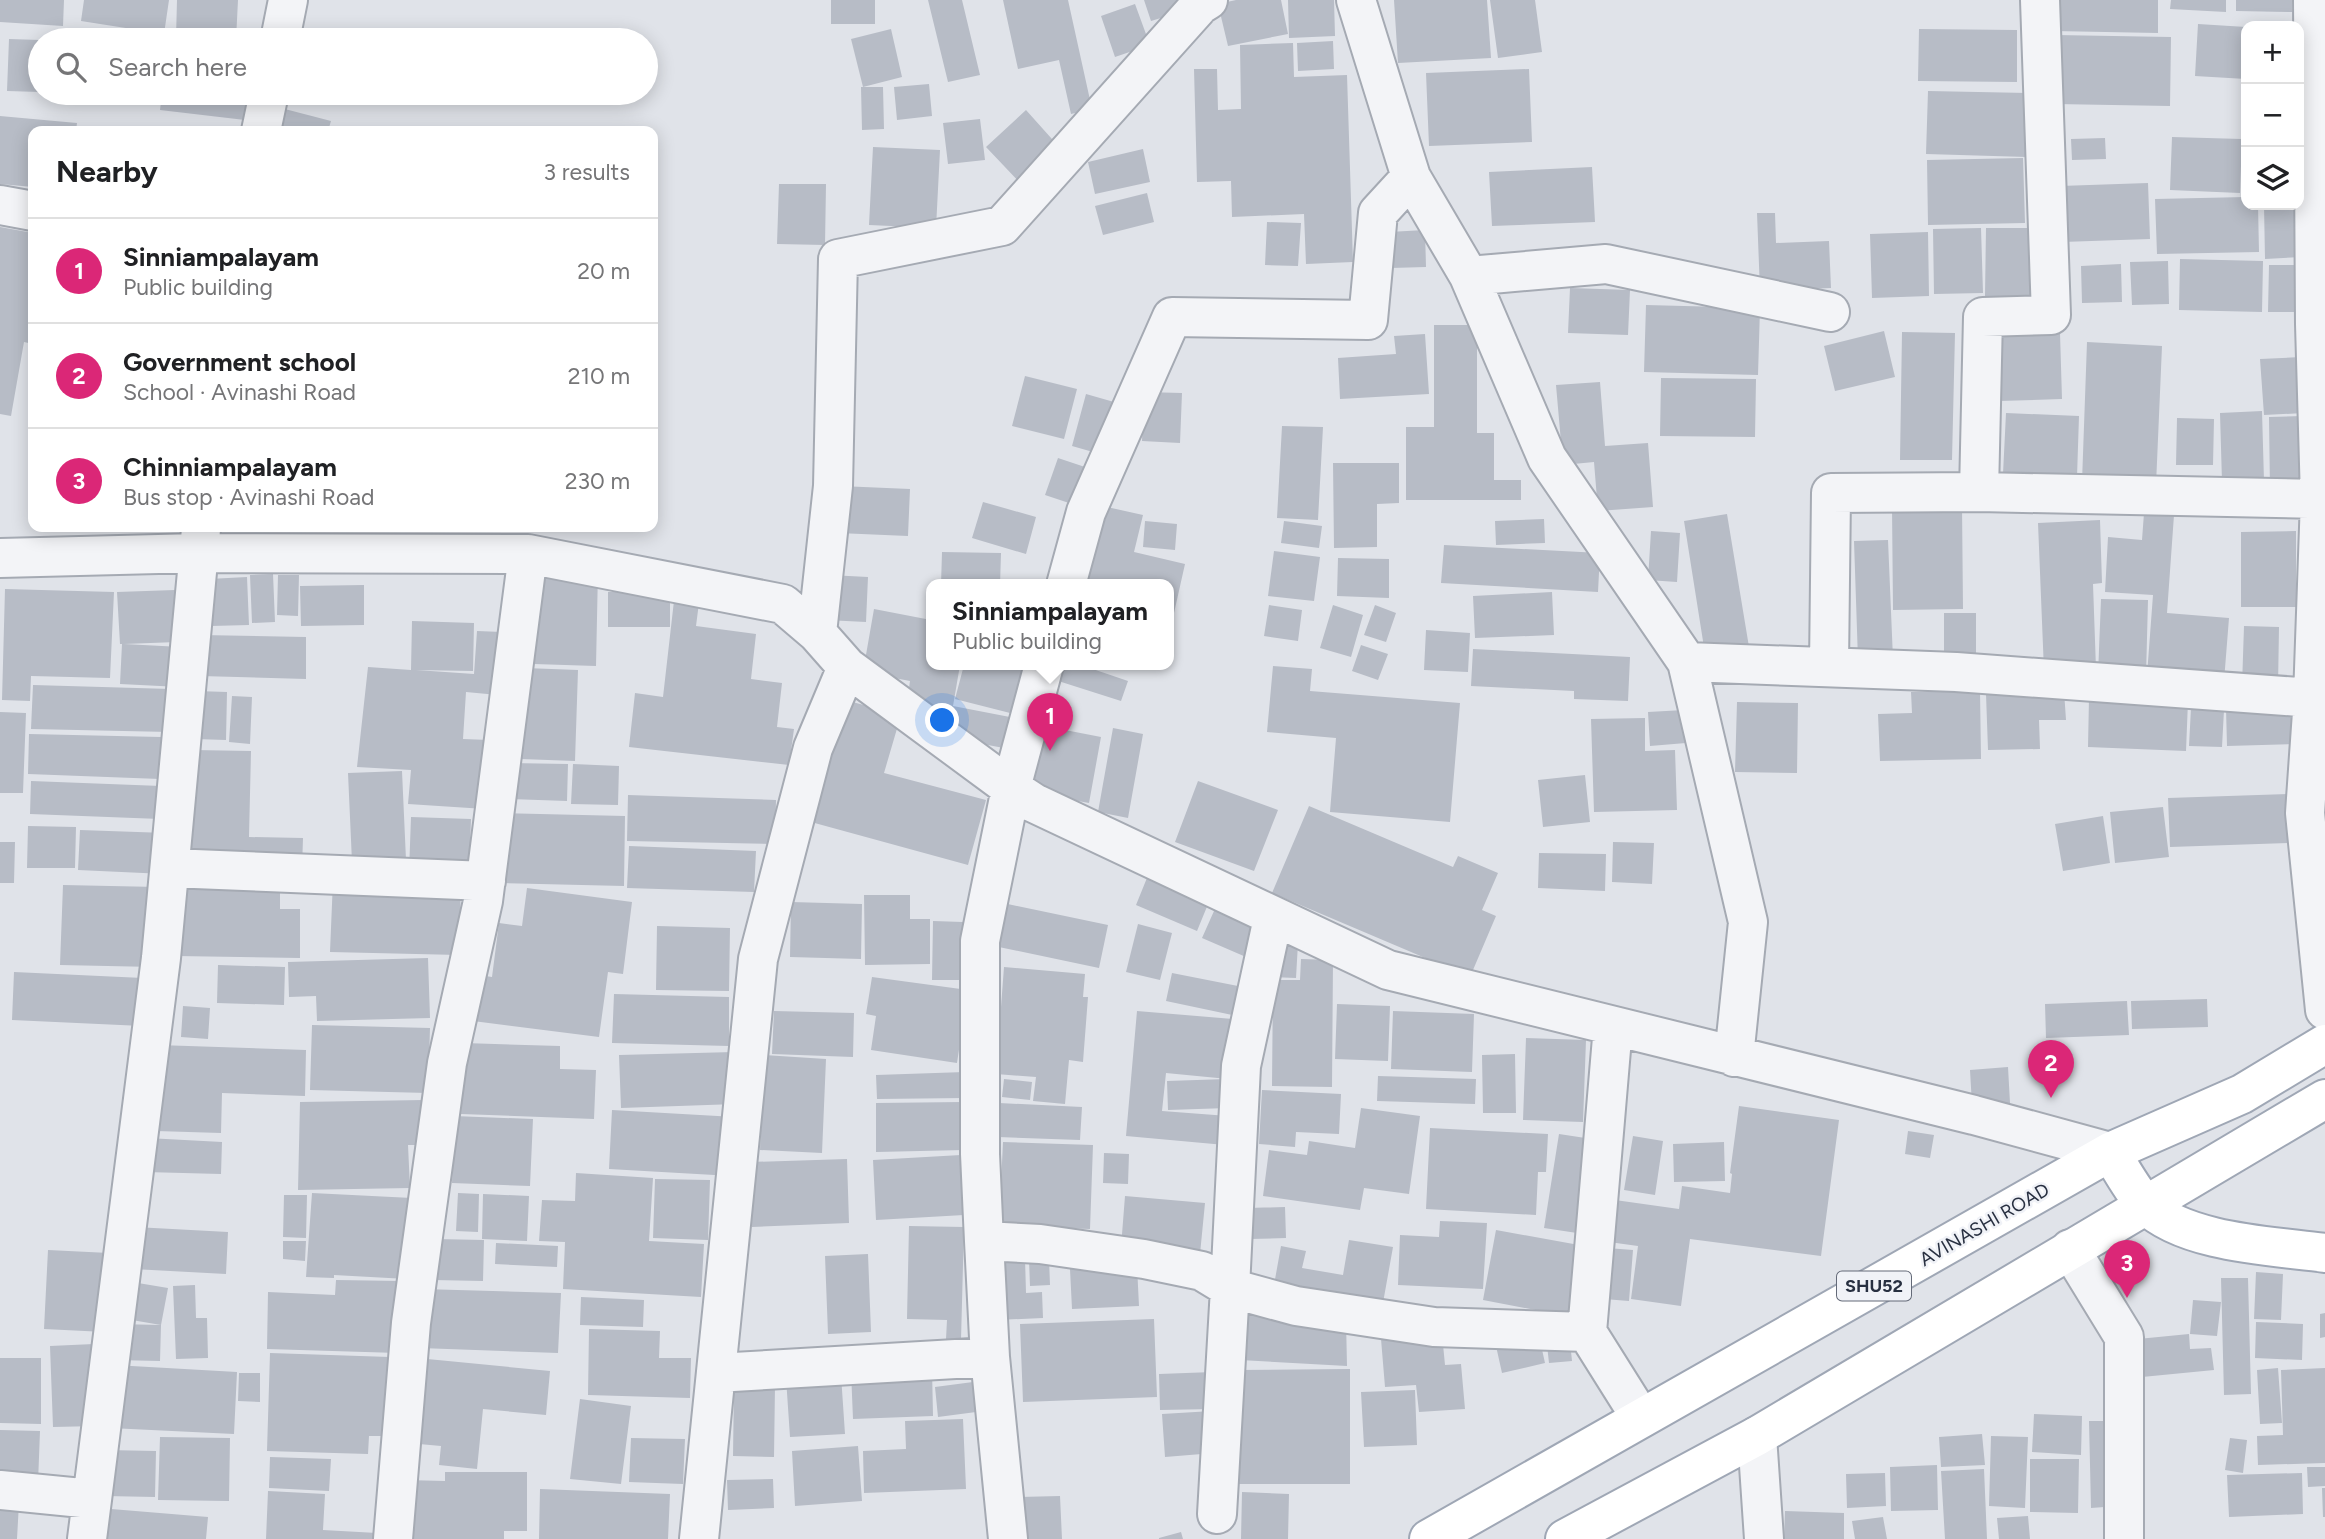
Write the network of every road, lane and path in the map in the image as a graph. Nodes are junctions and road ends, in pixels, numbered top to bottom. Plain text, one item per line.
1 (288, 0) edge
2 (1208, 0) edge
3 (1356, 0) edge
4 (2040, 0) edge
5 (2314, 0) edge
6 (282, 28) edge
7 (266, 105) edge
8 (262, 126) edge
9 (1408, 168) junction
10 (0, 205) edge
11 (28, 210) edge
12 (1469, 276) junction
13 (1830, 312) dead end
14 (1979, 492) junction
15 (2320, 499) junction
16 (199, 540) edge
17 (528, 554) junction
18 (0, 558) edge
19 (1068, 579) edge
20 (817, 634) junction
21 (1688, 662) junction
22 (847, 667) junction
23 (1829, 667) junction
24 (1043, 670) edge
25 (2313, 698) junction
26 (1022, 796) junction
27 (170, 868) junction
28 (486, 881) junction
29 (1261, 911) junction
30 (2325, 1010) edge
31 (1613, 1026) junction
32 (2325, 1044) edge
33 (1734, 1057) junction
34 (2325, 1099) edge
35 (2110, 1152) junction
36 (2146, 1205) junction
37 (984, 1241) junction
38 (2070, 1249) junction
39 (2325, 1254) edge
40 (1230, 1288) junction
41 (1587, 1332) junction
42 (990, 1358) junction
43 (716, 1373) junction
44 (1642, 1418) junction
45 (1757, 1436) junction
46 (0, 1489) edge
47 (92, 1499) junction
48 (1217, 1514) dead end
49 (87, 1539) edge
50 (393, 1539) edge
51 (699, 1539) edge
52 (1008, 1539) edge
53 (1429, 1539) edge
54 (1565, 1539) edge
55 (1764, 1539) edge
56 (2124, 1539) edge

1 - 6 street
2 - 20 street
3 - 9 street
4 - 14 street
5 - 15 street
7 - 8 street
9 - 12 street
9 - 19 street
10 - 11 street
12 - 13 street
12 - 21 street
14 - 15 street
14 - 23 street
15 - 25 street
16 - 17 street
16 - 18 street
16 - 27 street
17 - 20 street
17 - 28 street
20 - 22 street
21 - 23 street
21 - 33 street
22 - 26 street
22 - 43 street
23 - 25 street
24 - 26 street
25 - 30 street
26 - 29 street
26 - 37 street
27 - 28 street
27 - 47 street
28 - 50 street
29 - 31 street
29 - 40 street
31 - 33 street
31 - 41 street
32 - 35 main road, AVINASHI ROAD / SHU52
33 - 35 street
34 - 36 main road
35 - 36 main road
35 - 44 main road, AVINASHI ROAD / SHU52
36 - 38 main road
36 - 39 main road
37 - 40 street
37 - 42 street
38 - 45 main road
38 - 56 street
40 - 41 street
40 - 48 street
41 - 44 street
42 - 43 street
42 - 52 street
43 - 51 street
44 - 53 main road, AVINASHI ROAD / SHU52
45 - 54 main road
45 - 55 street
46 - 47 street
47 - 49 street

